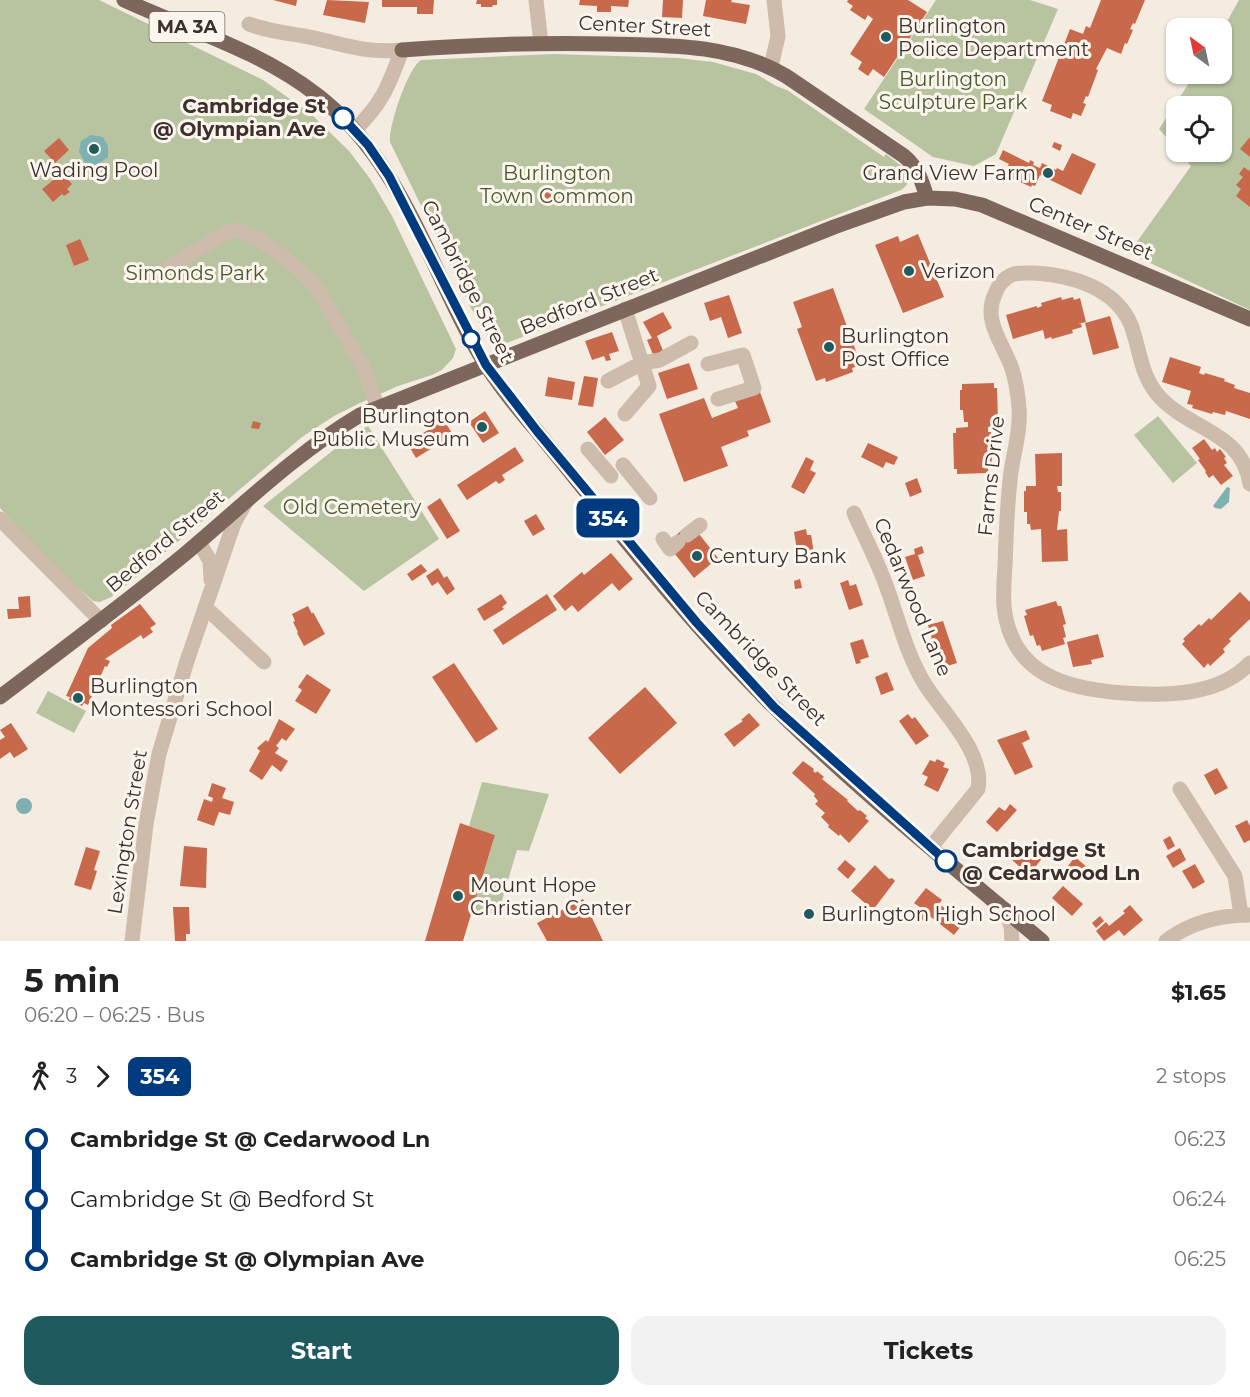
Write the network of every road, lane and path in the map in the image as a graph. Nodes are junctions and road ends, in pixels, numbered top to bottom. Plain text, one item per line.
1 (124, 0) edge
2 (536, 0) edge
3 (774, 0) edge
4 (249, 24) dead end
5 (541, 43) junction
6 (402, 50) junction
7 (771, 67) junction
8 (355, 130) junction
9 (927, 198) junction
10 (171, 266) dead end
11 (626, 309) junction
12 (1250, 319) edge
13 (691, 343) dead end
14 (642, 363) junction
15 (708, 364) dead end
16 (486, 365) junction
17 (608, 381) dead end
18 (718, 399) dead end
19 (378, 408) junction
20 (625, 414) dead end
21 (588, 449) dead end
22 (1245, 453) edge
23 (623, 465) dead end
24 (611, 476) dead end
25 (1250, 484) edge
26 (650, 498) dead end
27 (248, 500) junction
28 (854, 513) dead end
29 (0, 519) edge
30 (700, 525) dead end
31 (663, 539) dead end
32 (199, 542) junction
33 (210, 592) junction
34 (205, 607) junction
35 (101, 621) junction
36 (264, 662) dead end
37 (1250, 663) edge
38 (0, 697) edge
39 (1180, 789) dead end
40 (931, 847) junction
41 (1006, 910) junction
42 (1246, 915) edge
43 (132, 941) edge
44 (1012, 941) edge
45 (1042, 941) edge
46 (1166, 941) edge

1 - 8 main road, Cambridge Street / MA 3A
2 - 5 street
3 - 7 street
4 - 6 street, Center Street
5 - 6 main road, Center Street
5 - 7 main road, Center Street
6 - 8 street
7 - 9 main road, Center Street
8 - 16 main road, Cambridge Street / MA 3A
9 - 11 main road, Bedford Street
9 - 12 main road, Center Street
10 - 19 street
11 - 14 street
11 - 16 main road, Bedford Street
13 - 14 street
14 - 17 street
14 - 20 street
15 - 18 street
16 - 19 main road, Bedford Street
16 - 40 main road, Cambridge Street / MA 3A
19 - 27 main road, Bedford Street
21 - 24 street
22 - 25 street, Farms Drive
22 - 37 street, Farms Drive
23 - 26 street
27 - 32 main road, Bedford Street
27 - 33 street, Lexington Street
28 - 40 street, Cedarwood Lane
29 - 35 street
30 - 31 street
32 - 33 street, Lexington Street
32 - 35 main road, Bedford Street
33 - 34 street, Lexington Street
34 - 36 street
34 - 43 street, Lexington Street
35 - 38 main road, Bedford Street
39 - 42 street
40 - 41 main road, Cambridge Street / MA 3A
41 - 44 street
41 - 45 main road, Cambridge Street / MA 3A
42 - 46 street

